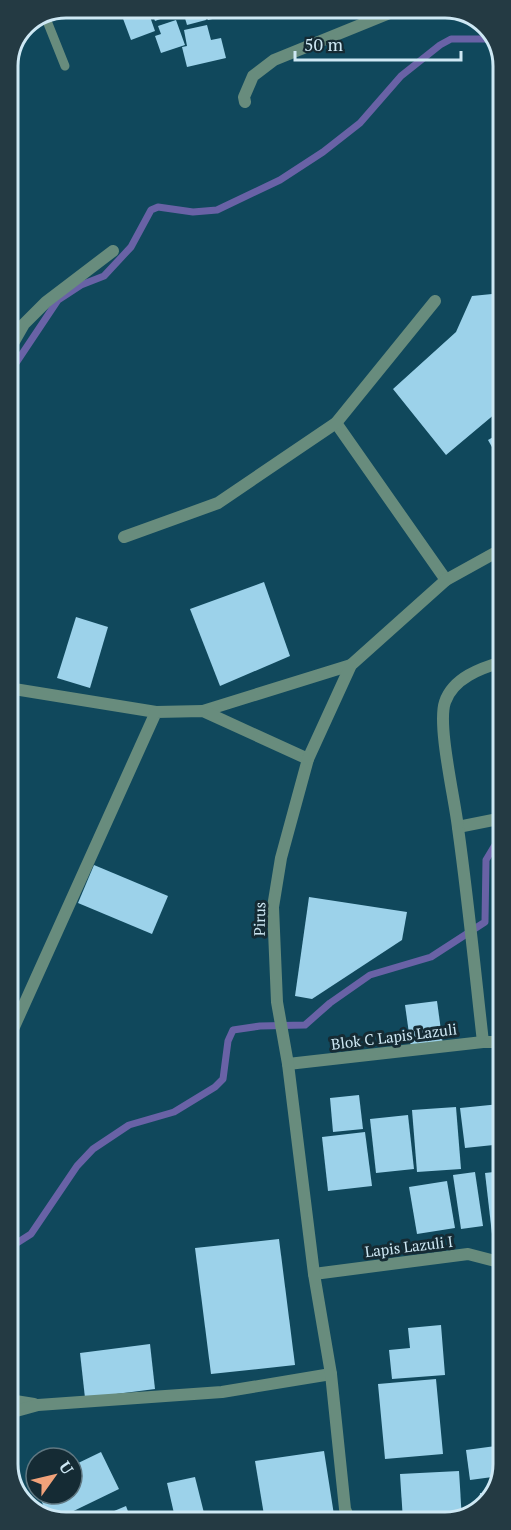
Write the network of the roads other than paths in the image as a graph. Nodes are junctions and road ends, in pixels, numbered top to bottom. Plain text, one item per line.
1 (377, 18) edge
2 (47, 22) edge
3 (65, 66) dead end
4 (245, 102) dead end
5 (113, 251) dead end
6 (435, 301) dead end
7 (18, 334) edge
8 (336, 423) junction
9 (124, 537) dead end
10 (493, 554) edge
11 (446, 580) junction
12 (493, 664) edge
13 (351, 665) junction
14 (18, 690) edge
15 (203, 711) junction
16 (156, 712) junction
17 (308, 759) junction
18 (493, 820) edge
19 (458, 827) junction
20 (18, 1018) edge
21 (483, 1042) junction
22 (493, 1042) edge
23 (288, 1064) junction
24 (493, 1260) edge
25 (314, 1274) junction
26 (331, 1374) junction
27 (18, 1402) edge
28 (38, 1405) junction
29 (18, 1411) edge
30 (346, 1512) edge

1 - 4 street
2 - 3 lane
5 - 7 street
6 - 8 street
8 - 9 street
8 - 11 street
10 - 11 street, Pirus
11 - 13 street, Pirus
12 - 19 street
13 - 15 street
13 - 17 street, Pirus
14 - 16 street
15 - 16 street
15 - 17 street
16 - 20 street
17 - 23 street, Pirus
18 - 19 street
19 - 21 street
21 - 22 street, Blok C Lapis Lazuli
21 - 23 street, Blok C Lapis Lazuli
23 - 25 street, Pirus
24 - 25 street, Lapis Lazuli I
25 - 26 street, Pirus
26 - 28 street
26 - 30 street, Pirus
27 - 28 street
28 - 29 street

